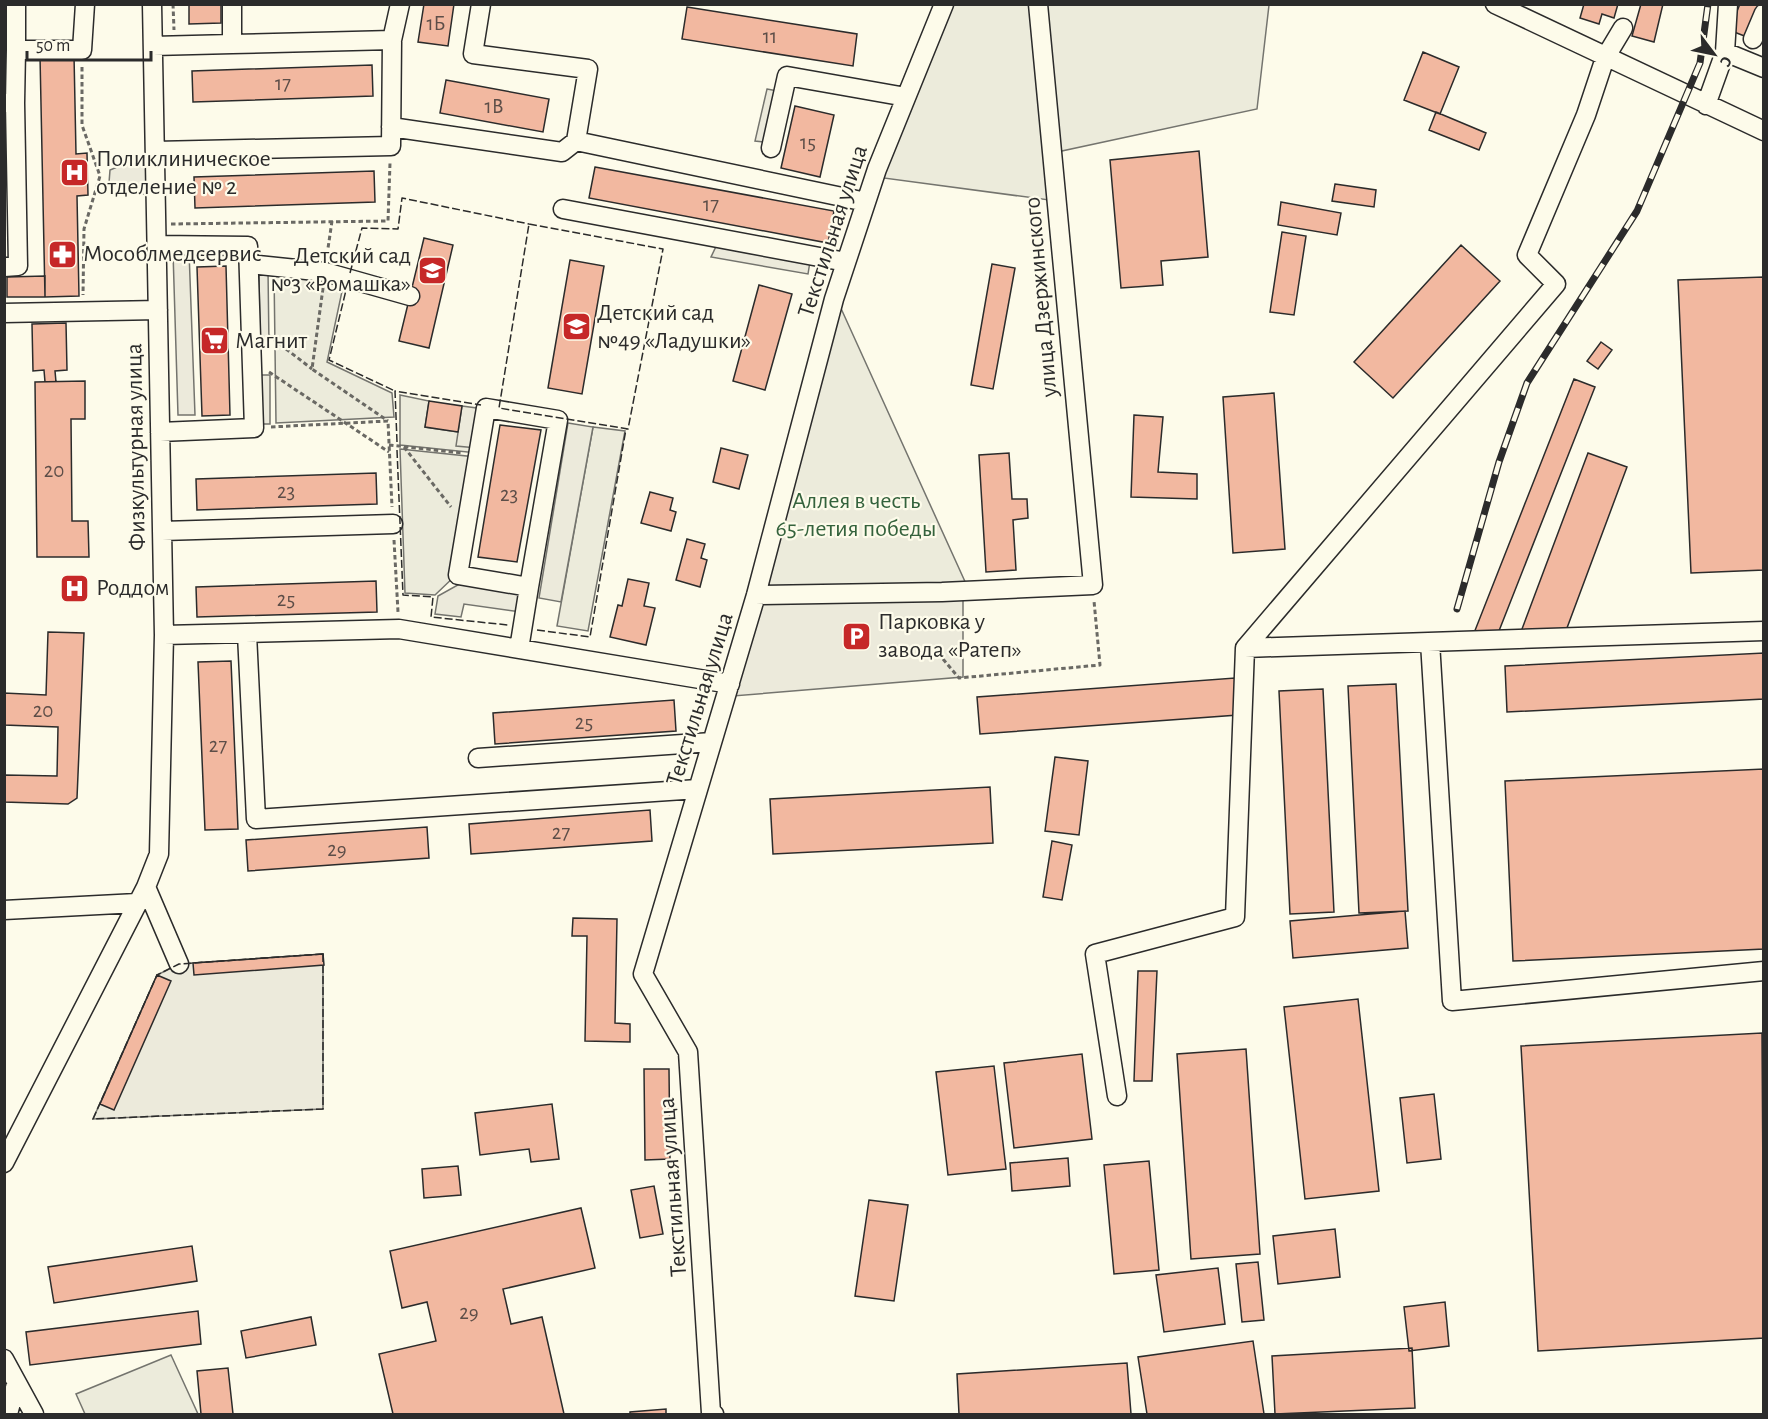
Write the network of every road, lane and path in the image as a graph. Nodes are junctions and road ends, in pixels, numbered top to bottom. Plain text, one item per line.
1 (16, 4) edge
2 (84, 4) edge
3 (152, 4) edge
4 (173, 4) edge
5 (232, 4) edge
6 (400, 4) edge
7 (482, 4) edge
8 (1038, 4) edge
9 (1728, 4) edge
10 (943, 5) edge
11 (1498, 5) edge
12 (1764, 13) edge
13 (1623, 28) dead end
14 (1753, 39) dead end
15 (392, 40) junction
16 (232, 44) junction
17 (153, 46) junction
18 (174, 46) junction
19 (16, 50) junction
20 (82, 50) junction
21 (1725, 52) junction
22 (1605, 58) junction
23 (1764, 68) edge
24 (906, 97) junction
25 (10, 103) edge
26 (1706, 105) junction
27 (391, 126) junction
28 (1764, 131) edge
29 (576, 141) junction
30 (391, 146) junction
31 (771, 148) dead end
32 (155, 151) junction
33 (866, 202) junction
34 (563, 208) dead end
35 (332, 221) junction
36 (156, 224) junction
37 (157, 246) junction
38 (846, 262) junction
39 (249, 264) junction
40 (4, 267) edge
41 (325, 272) junction
42 (410, 296) dead end
43 (158, 310) junction
44 (83, 311) junction
45 (4, 313) edge
46 (250, 321) junction
47 (312, 369) junction
48 (252, 372) junction
49 (388, 421) junction
50 (254, 428) junction
51 (160, 432) junction
52 (389, 445) junction
53 (404, 447) junction
54 (389, 452) junction
55 (478, 455) junction
56 (393, 524) junction
57 (466, 526) junction
58 (162, 531) junction
59 (1093, 585) junction
60 (530, 586) junction
61 (756, 595) junction
62 (399, 628) junction
63 (1764, 631) edge
64 (247, 634) junction
65 (164, 635) junction
66 (1430, 642) junction
67 (1245, 648) junction
68 (519, 649) junction
69 (943, 659) dead end
70 (730, 684) junction
71 (712, 742) junction
72 (478, 758) dead end
73 (698, 789) junction
74 (146, 886) junction
75 (137, 903) junction
76 (4, 910) edge
77 (179, 964) dead end
78 (1764, 971) edge
79 (1117, 1096) dead end
80 (4, 1163) edge
81 (4, 1359) edge
82 (16, 1384) junction
83 (8, 1414) edge
84 (34, 1414) edge
85 (714, 1414) edge

1 - 19 street
2 - 20 street
3 - 17 street, Физкультурная улица
4 - 18 path
5 - 16 street
6 - 15 street
7 - 29 street
8 - 59 street, улица Дзержинского
9 - 21 street
10 - 24 street, Текстильная улица
11 - 22 street
12 - 14 street
13 - 22 street
15 - 16 street
15 - 27 street
16 - 18 street
17 - 18 street
17 - 32 street, Физкультурная улица
19 - 20 street
19 - 25 street
20 - 44 path
21 - 23 street
21 - 26 street
22 - 26 street
22 - 67 street
24 - 31 street
24 - 33 street, Текстильная улица
25 - 40 street
26 - 28 street
27 - 29 street
27 - 30 street
29 - 33 street
30 - 32 street
30 - 35 path
32 - 36 street, Физкультурная улица
33 - 38 street, Текстильная улица
34 - 38 street
35 - 36 path
35 - 41 path
36 - 37 street, Физкультурная улица
37 - 39 street
37 - 43 street, Физкультурная улица
38 - 61 street, Текстильная улица
39 - 41 street
39 - 46 street
41 - 42 street
41 - 47 path
43 - 44 street
43 - 51 street, Физкультурная улица
44 - 45 street
46 - 47 path
46 - 48 street
47 - 49 path
48 - 50 street
48 - 54 path
49 - 50 path
49 - 52 path
50 - 51 street
51 - 58 street, Физкультурная улица
52 - 53 path
52 - 54 path
53 - 55 path
53 - 57 path
54 - 56 path
55 - 57 street
55 - 60 street
56 - 58 street
56 - 62 path
57 - 60 street
58 - 65 street, Физкультурная улица
59 - 61 street
59 - 69 path
60 - 68 street
61 - 70 street, Текстильная улица
62 - 64 street
62 - 68 street
63 - 66 street
64 - 65 street
64 - 73 street
65 - 74 street, Физкультурная улица
66 - 67 street
66 - 78 street
67 - 79 street
68 - 70 street
70 - 71 street, Текстильная улица
71 - 72 street
71 - 73 street, Текстильная улица
73 - 85 street, Текстильная улица
74 - 75 street, Физкультурная улица
74 - 77 street
75 - 76 street
75 - 80 street, Физкультурная улица
81 - 82 street
82 - 83 street
82 - 84 street

